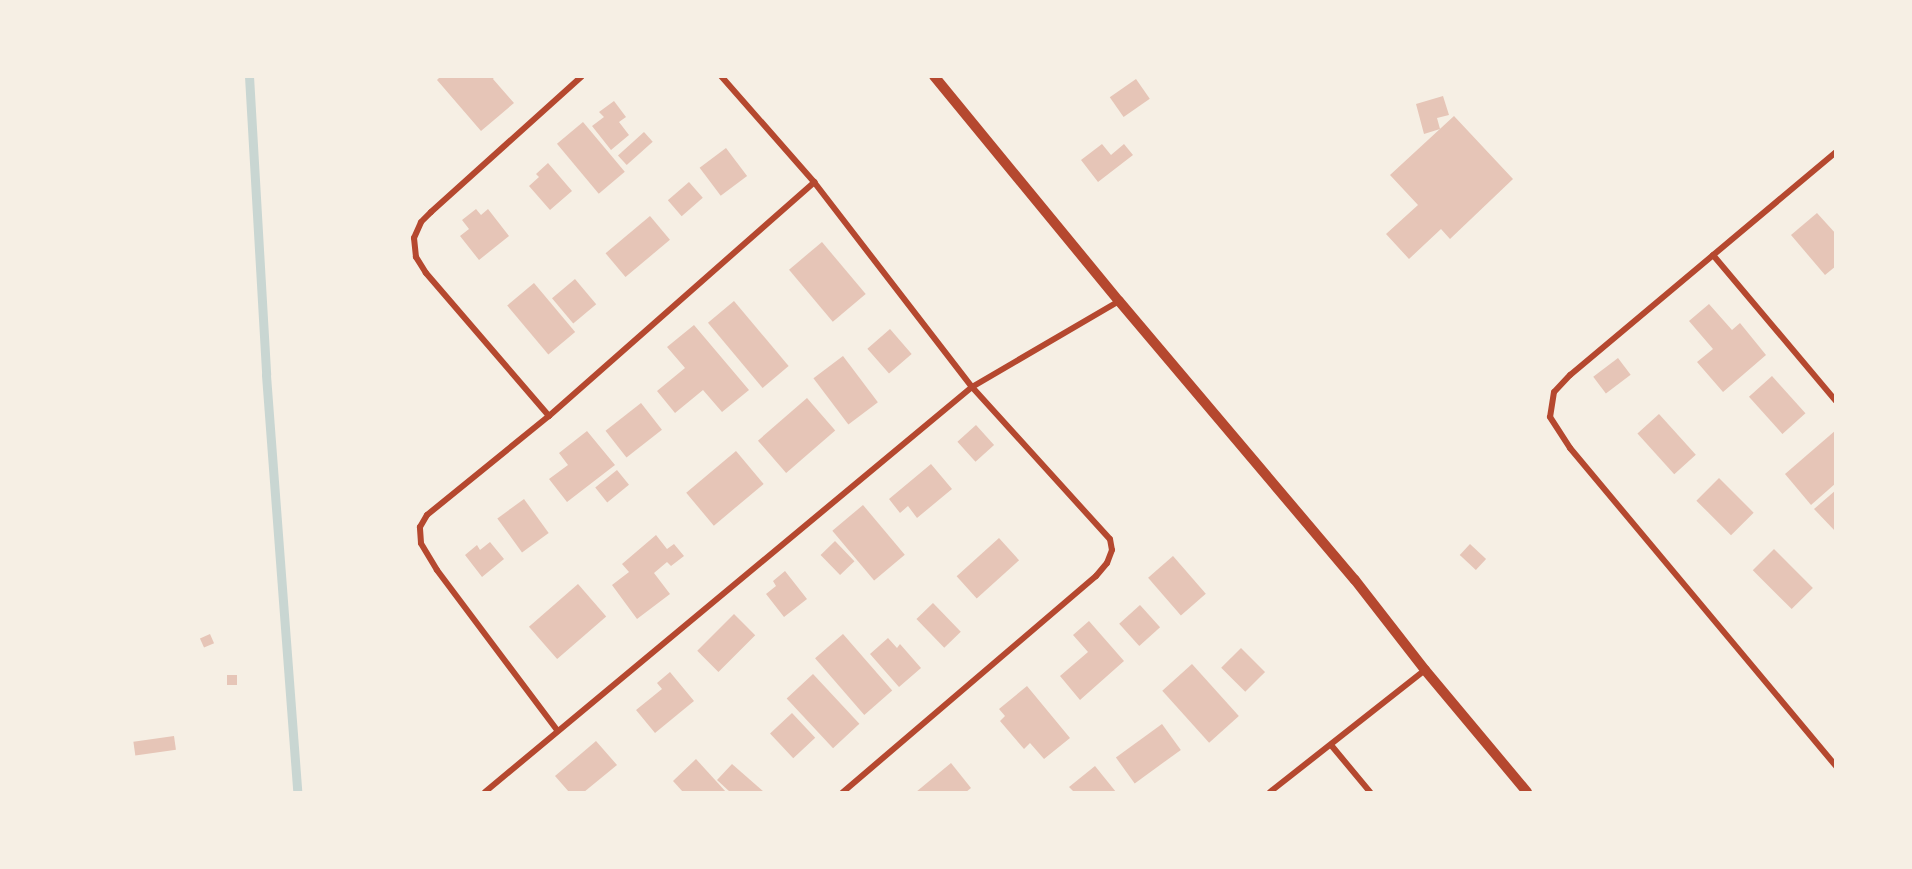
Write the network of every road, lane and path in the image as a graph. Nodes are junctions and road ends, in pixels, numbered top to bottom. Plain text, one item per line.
1 (582, 76) edge
2 (721, 76) edge
3 (934, 76) edge
4 (1836, 152) edge
5 (814, 182) junction
6 (1713, 255) junction
7 (1119, 301) junction
8 (972, 387) junction
9 (1836, 401) edge
10 (549, 416) junction
11 (1425, 670) junction
12 (557, 730) junction
13 (1331, 745) junction
14 (1836, 765) edge
15 (485, 792) edge
16 (843, 792) edge
17 (1270, 792) edge
18 (1370, 792) edge
19 (1527, 792) edge

1 - 10 street
2 - 5 street
3 - 7 street
4 - 6 street
5 - 8 street
5 - 10 street
6 - 9 street
6 - 14 street
7 - 8 street
7 - 11 street
8 - 12 street
8 - 16 street
10 - 12 street
11 - 13 street
11 - 19 street
12 - 15 street
13 - 17 street
13 - 18 street

